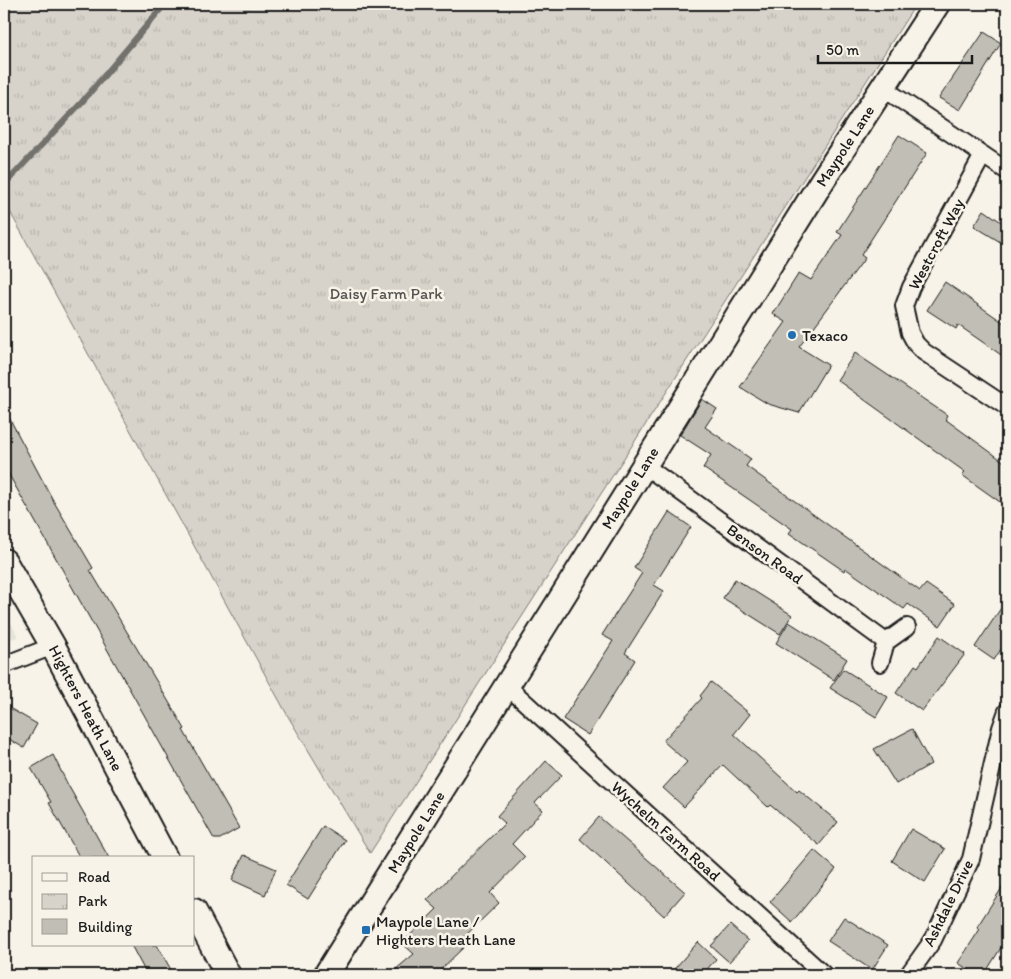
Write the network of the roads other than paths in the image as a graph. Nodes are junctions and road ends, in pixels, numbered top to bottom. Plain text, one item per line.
1 (937, 4) edge
2 (883, 88) junction
3 (983, 155) junction
4 (1007, 171) edge
5 (1007, 407) edge
6 (644, 465) junction
7 (4, 561) edge
8 (906, 628) dead end
9 (886, 642) junction
10 (53, 646) junction
11 (880, 663) dead end
12 (4, 665) edge
13 (507, 686) junction
14 (1007, 711) edge
15 (164, 856) edge
16 (195, 913) edge
17 (818, 973) edge
18 (228, 975) edge
19 (326, 975) edge
20 (908, 975) edge

1 - 2 street, Maypole Lane
2 - 3 street
2 - 6 street, Maypole Lane
3 - 4 street
3 - 5 street, Westcroft Way
6 - 9 street, Benson Road
6 - 13 street, Maypole Lane
7 - 10 street, Highters Heath Lane
8 - 9 street
9 - 11 street
10 - 12 street
10 - 15 street, Highters Heath Lane
13 - 17 street, Wychelm Farm Road
13 - 19 street, Maypole Lane
14 - 20 street, Ashdale Drive
16 - 18 street

